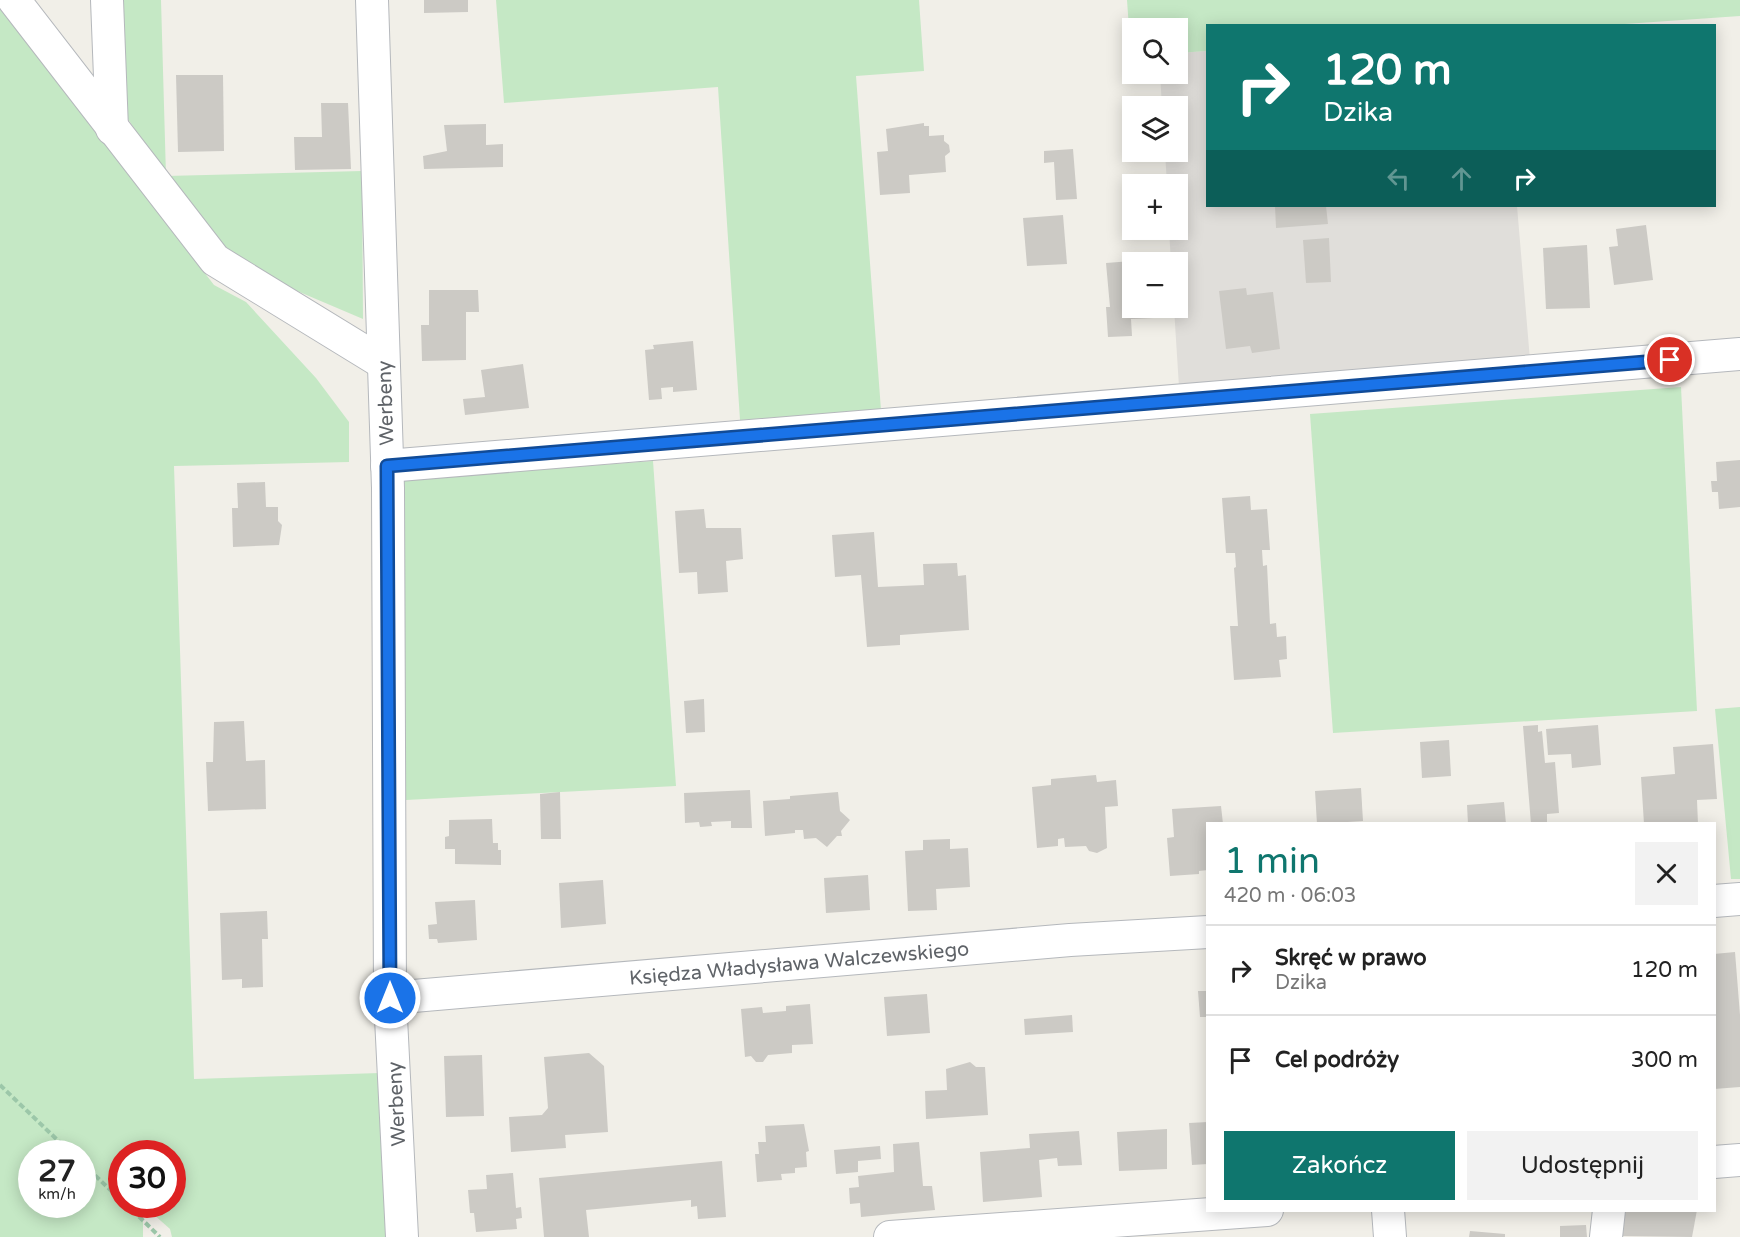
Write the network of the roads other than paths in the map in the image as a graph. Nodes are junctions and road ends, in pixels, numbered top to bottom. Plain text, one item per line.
1 (14, 0) edge
2 (107, 0) edge
3 (372, 0) edge
4 (112, 129) junction
5 (1740, 354) edge
6 (383, 363) junction
7 (387, 466) junction
8 (1740, 899) edge
9 (1716, 901) edge
10 (1206, 932) edge
11 (390, 998) junction
12 (1740, 1160) edge
13 (1716, 1162) edge
14 (1240, 1212) edge
15 (1388, 1212) edge
16 (1609, 1212) edge
17 (402, 1237) edge
18 (890, 1237) edge
19 (1390, 1237) edge
20 (1606, 1237) edge

1 - 4 street
2 - 4 street
3 - 6 street, Werbeny
4 - 6 street
5 - 7 street
6 - 7 street, Werbeny
7 - 11 street, Werbeny
8 - 9 street
10 - 11 street, Księdza Władysława Walczewskiego
11 - 17 street, Werbeny
12 - 13 street
14 - 18 street
15 - 19 street
16 - 20 street

